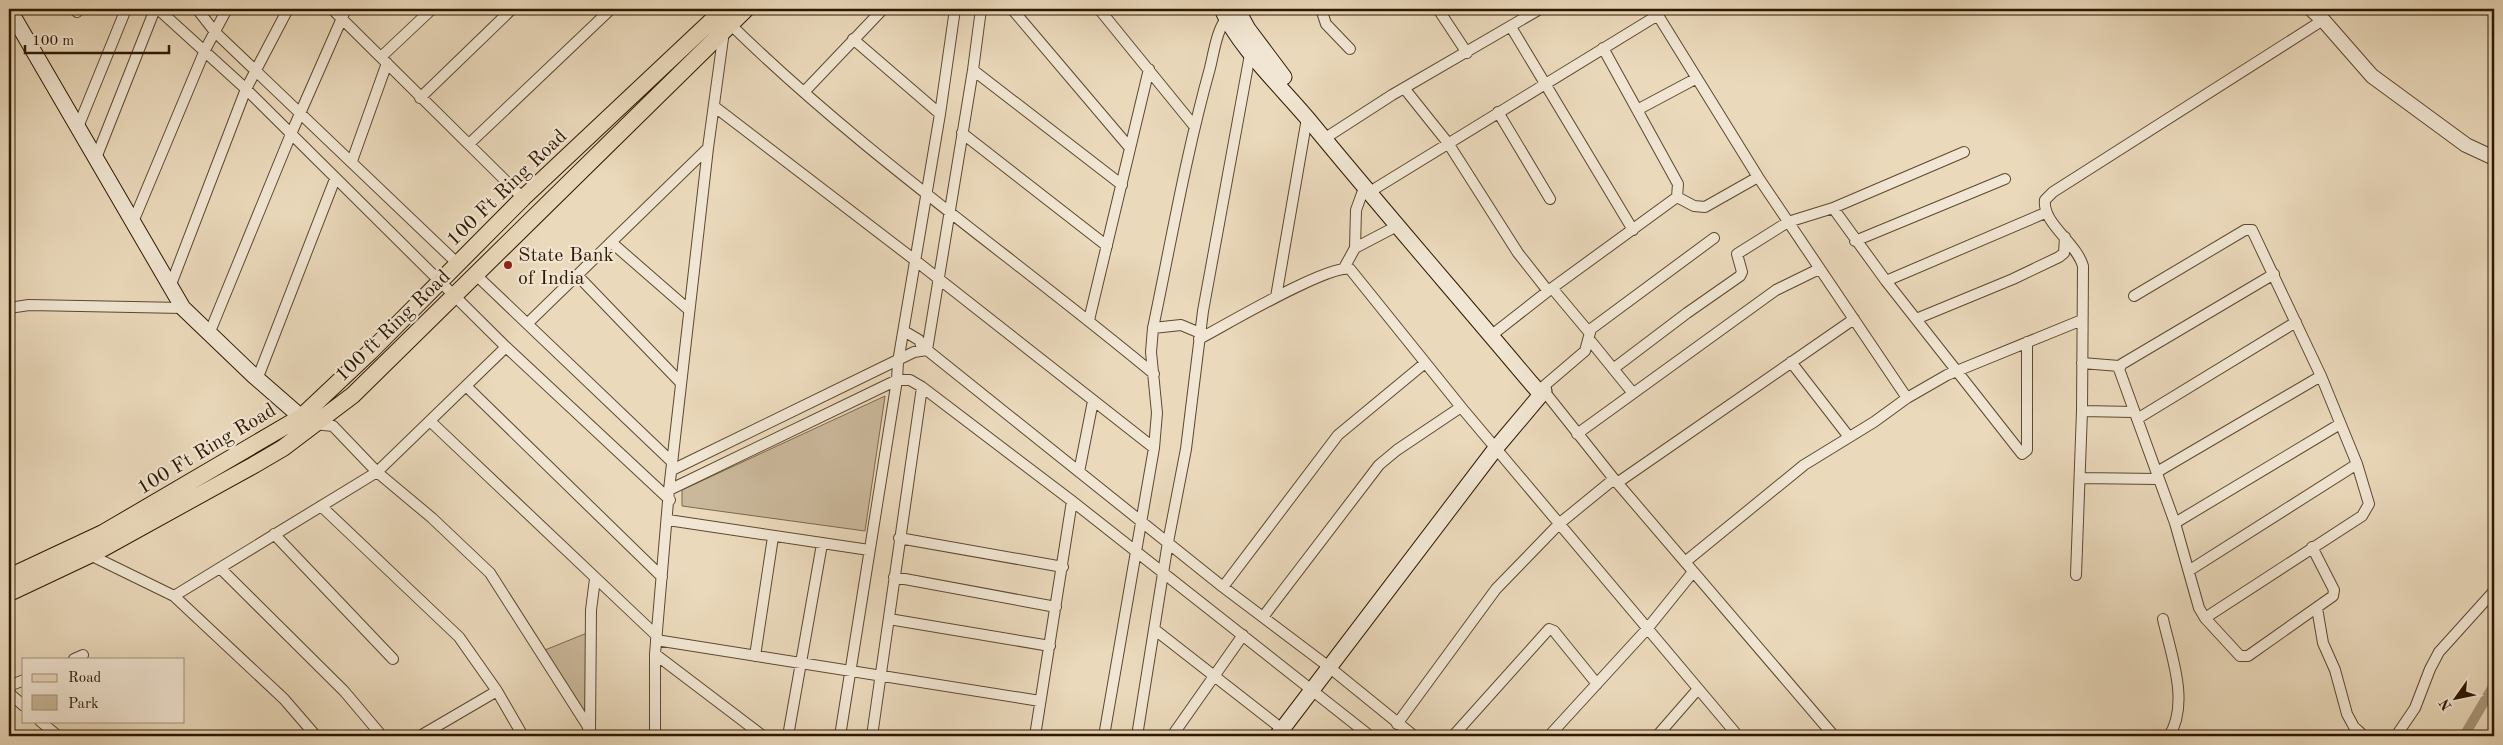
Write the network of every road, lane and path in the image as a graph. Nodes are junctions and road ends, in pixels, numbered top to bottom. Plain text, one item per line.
1 (9, 9) edge
2 (126, 9) edge
3 (156, 9) edge
4 (197, 9) edge
5 (227, 9) edge
6 (288, 9) edge
7 (332, 9) edge
8 (432, 9) edge
9 (512, 9) edge
10 (611, 9) edge
11 (746, 9) edge
12 (883, 9) edge
13 (955, 9) edge
14 (981, 9) edge
15 (1012, 9) edge
16 (1099, 9) edge
17 (1321, 9) edge
18 (1438, 9) edge
19 (1540, 9) edge
20 (2311, 9) edge
21 (1230, 11) edge
22 (1656, 12) edge
23 (344, 13) edge
24 (722, 17) edge
25 (2323, 20) junction
26 (13, 26) edge
27 (1511, 27) junction
28 (215, 32) junction
29 (853, 39) junction
30 (1253, 44) junction
31 (1603, 48) junction
32 (1350, 49) dead end
33 (205, 50) junction
34 (1467, 53) junction
35 (384, 60) junction
36 (1149, 69) junction
37 (973, 70) junction
38 (255, 71) junction
39 (1697, 78) junction
40 (1545, 83) junction
41 (1404, 88) junction
42 (246, 89) junction
43 (804, 92) junction
44 (420, 98) junction
45 (715, 106) junction
46 (1637, 110) junction
47 (300, 112) junction
48 (1498, 112) junction
49 (940, 114) junction
50 (1307, 118) junction
51 (78, 127) junction
52 (1195, 128) junction
53 (962, 132) junction
54 (291, 134) junction
55 (1330, 135) junction
56 (1448, 143) junction
57 (469, 144) junction
58 (708, 148) junction
59 (1130, 148) junction
60 (1964, 152) dead end
61 (96, 158) junction
62 (2494, 158) edge
63 (352, 161) junction
64 (689, 166) junction
65 (706, 167) junction
66 (1758, 177) junction
67 (336, 179) junction
68 (2005, 179) dead end
69 (1122, 185) junction
70 (1370, 188) junction
71 (926, 196) junction
72 (1677, 197) junction
73 (524, 198) junction
74 (1550, 199) dead end
75 (1833, 208) junction
76 (948, 212) junction
77 (2045, 212) junction
78 (133, 222) junction
79 (1788, 222) junction
80 (1397, 226) junction
81 (1633, 230) junction
82 (2065, 237) junction
83 (1714, 238) dead end
84 (1855, 241) junction
85 (611, 242) junction
86 (1107, 246) junction
87 (1355, 248) junction
88 (916, 261) junction
89 (458, 264) junction
90 (1344, 268) junction
91 (1819, 269) junction
92 (475, 274) junction
93 (2274, 274) junction
94 (577, 275) junction
95 (939, 280) junction
96 (1886, 281) junction
97 (440, 282) junction
98 (170, 287) junction
99 (1550, 290) junction
100 (454, 294) junction
101 (2134, 296) dead end
102 (1276, 297) junction
103 (9, 308) edge
104 (183, 308) junction
105 (690, 310) junction
106 (1854, 319) junction
107 (1916, 319) junction
108 (1089, 320) junction
109 (2082, 320) junction
110 (2296, 322) junction
111 (528, 323) junction
112 (1153, 328) junction
113 (904, 330) junction
114 (1497, 332) junction
115 (209, 334) junction
116 (1589, 335) junction
117 (1200, 336) junction
118 (2028, 342) junction
119 (506, 347) junction
120 (925, 350) junction
121 (898, 362) junction
122 (1791, 362) junction
123 (1425, 363) junction
124 (2082, 363) junction
125 (2119, 366) junction
126 (1613, 369) junction
127 (1957, 372) junction
128 (1154, 374) junction
129 (2321, 376) junction
130 (258, 377) junction
131 (897, 380) junction
132 (681, 383) junction
133 (466, 386) junction
134 (922, 387) junction
135 (1544, 389) junction
136 (1632, 392) junction
137 (1907, 398) junction
138 (1093, 401) junction
139 (1462, 407) junction
140 (2082, 411) junction
141 (2135, 415) junction
142 (308, 420) junction
143 (430, 420) junction
144 (2340, 424) junction
145 (1577, 434) junction
146 (1849, 437) junction
147 (1154, 448) junction
148 (1496, 448) junction
149 (2357, 464) junction
150 (672, 466) junction
151 (378, 472) junction
152 (1079, 472) junction
153 (2158, 475) junction
154 (2080, 478) junction
155 (1616, 481) junction
156 (669, 495) junction
157 (1072, 501) junction
158 (321, 506) junction
159 (668, 520) junction
160 (1143, 523) junction
161 (1560, 523) junction
162 (2175, 523) junction
163 (274, 534) junction
164 (774, 537) junction
165 (899, 538) junction
166 (1168, 542) junction
167 (822, 544) junction
168 (2312, 547) junction
169 (84, 550) junction
170 (868, 550) junction
171 (1137, 552) junction
172 (1685, 562) junction
173 (1063, 567) junction
174 (220, 568) junction
175 (2190, 570) junction
176 (1163, 572) junction
177 (1694, 572) junction
178 (2076, 575) dead end
179 (9, 577) edge
180 (662, 577) junction
181 (894, 577) junction
182 (595, 579) junction
183 (1223, 587) junction
184 (2494, 591) edge
185 (9, 593) edge
186 (174, 596) junction
187 (1056, 607) junction
188 (2317, 608) junction
189 (1263, 617) junction
190 (2205, 618) junction
191 (890, 619) junction
192 (2163, 619) dead end
193 (1154, 629) junction
194 (1647, 629) junction
195 (1243, 635) junction
196 (656, 638) junction
197 (1050, 646) junction
198 (655, 654) junction
199 (755, 656) junction
200 (393, 659) dead end
201 (802, 664) junction
202 (1329, 668) junction
203 (849, 672) junction
204 (880, 676) junction
205 (1215, 676) junction
206 (22, 681) edge
207 (1596, 684) junction
208 (9, 686) edge
209 (1698, 689) junction
210 (1312, 690) junction
211 (497, 691) junction
212 (9, 693) edge
213 (1040, 701) junction
214 (22, 704) edge
215 (41, 722) edge
216 (1398, 724) junction
217 (591, 734) edge
218 (1284, 734) edge
219 (657, 735) edge
220 (1734, 735) edge
221 (58, 736) edge
222 (316, 736) edge
223 (382, 736) edge
224 (420, 736) edge
225 (522, 736) edge
226 (763, 736) edge
227 (788, 736) edge
228 (840, 736) edge
229 (872, 736) edge
230 (1035, 736) edge
231 (1104, 736) edge
232 (1137, 736) edge
233 (1172, 736) edge
234 (1370, 736) edge
235 (1414, 736) edge
236 (1453, 736) edge
237 (1549, 736) edge
238 (1657, 736) edge
239 (1834, 736) edge
240 (2169, 736) edge
241 (2364, 736) edge
242 (2396, 736) edge

1 - 26 main road
2 - 51 street
3 - 33 street
3 - 61 street
4 - 28 street
5 - 28 street
6 - 38 street
7 - 23 street
8 - 35 street
9 - 44 street
10 - 57 street
11 - 24 main road, 100 ft Ring Road
12 - 29 street
13 - 49 street
14 - 37 street
15 - 59 street
16 - 36 street
17 - 32 street
18 - 34 street
19 - 27 street
20 - 25 street
21 - 30 main road
21 - 52 street
22 - 31 street
22 - 39 street
23 - 35 street
23 - 47 street
24 - 43 street
24 - 45 street
24 - 73 main road, 100 Ft Ring Road
24 - 92 main road, 100 ft Ring Road
25 - 62 street
25 - 77 street
26 - 51 main road
27 - 34 street
27 - 40 street
28 - 33 street
28 - 38 street
29 - 43 street
29 - 49 street
30 - 50 main road
30 - 55 main road
30 - 117 street
31 - 40 street
31 - 46 street
33 - 42 street
33 - 78 street
34 - 41 street
35 - 44 street
35 - 63 street
36 - 52 street
36 - 59 street
37 - 53 street
37 - 69 street
38 - 42 street
38 - 47 street
39 - 46 street
39 - 66 street
40 - 48 street
40 - 81 street
41 - 55 street
41 - 56 street
42 - 54 street
42 - 98 street
43 - 71 street
44 - 57 street
45 - 58 street
45 - 88 street
46 - 72 street
47 - 54 street
47 - 63 street
48 - 56 street
48 - 74 street
49 - 71 street
50 - 70 main road
50 - 102 street
51 - 61 main road
52 - 112 street
53 - 76 street
53 - 86 street
54 - 67 street
54 - 115 street
55 - 70 main road
56 - 70 street
56 - 99 street
57 - 73 street
58 - 64 street
58 - 65 street
59 - 69 street
60 - 75 street
61 - 78 main road
63 - 89 street
64 - 65 street
64 - 85 street
65 - 105 street
66 - 72 street
66 - 79 street
67 - 97 street
67 - 130 street
68 - 84 street
69 - 86 street
70 - 80 main road
70 - 87 street
70 - 114 main road
71 - 76 street
71 - 88 street
72 - 81 street
73 - 89 main road, 100 Ft Ring Road
75 - 79 street
75 - 84 street
76 - 95 street
76 - 108 street
77 - 82 street
77 - 96 street
78 - 98 main road
79 - 91 street
79 - 126 street
80 - 87 street
80 - 135 main road
81 - 99 street
82 - 107 street
82 - 109 street
83 - 116 street
84 - 96 street
85 - 94 street
85 - 105 street
86 - 108 street
87 - 90 street
88 - 95 street
88 - 113 street
89 - 97 main road, 100 Ft Ring Road
90 - 102 street
90 - 123 street
91 - 106 street
91 - 136 street
92 - 100 main road, 100 ft Ring Road
92 - 111 street
93 - 101 street
93 - 110 street
93 - 125 street
94 - 111 street
94 - 132 street
95 - 120 street
95 - 138 street
96 - 107 street
97 - 100 street
97 - 142 main road, 100 Ft Ring Road
98 - 104 main road
99 - 114 street
99 - 116 street
100 - 119 street
100 - 142 main road, 100 ft Ring Road
102 - 117 street
103 - 104 street
104 - 115 main road
105 - 132 street
106 - 122 street
106 - 137 street
107 - 127 street
108 - 128 street
109 - 118 street
109 - 124 street
110 - 129 street
110 - 141 street
111 - 150 street
112 - 117 street
112 - 128 street
113 - 120 street
113 - 121 street
114 - 135 main road
115 - 130 main road
116 - 126 street
116 - 135 street
117 - 166 street
118 - 127 street
118 - 127 street
119 - 133 street
119 - 156 street
120 - 121 street
120 - 152 street
121 - 131 street
121 - 150 street
122 - 146 street
122 - 155 street
123 - 139 street
123 - 183 street
124 - 125 street
124 - 140 street
125 - 141 street
126 - 136 street
127 - 137 street
128 - 147 street
129 - 144 street
129 - 153 street
130 - 142 main road
131 - 134 street
131 - 156 street
131 - 170 street
132 - 150 street
133 - 143 street
133 - 180 street
134 - 157 street
134 - 165 street
135 - 145 street
135 - 148 main road
136 - 145 street
137 - 146 street
138 - 147 street
138 - 152 street
139 - 148 street
139 - 189 street
140 - 141 street
140 - 154 street
141 - 153 street
142 - 151 street
142 - 169 main road, 100 ft Ring Road
143 - 151 street
143 - 182 street
144 - 149 street
144 - 162 street
145 - 155 street
146 - 172 street
147 - 160 street
148 - 161 street
148 - 202 main road
149 - 168 street
149 - 175 street
150 - 156 street
151 - 158 street
151 - 217 street
152 - 160 street
153 - 154 street
153 - 162 street
154 - 178 street
155 - 161 street
155 - 172 street
156 - 159 street
157 - 171 street
157 - 173 street
158 - 163 street
158 - 211 street
159 - 164 street
159 - 180 street
160 - 166 street
160 - 171 street
161 - 194 street
161 - 216 street
162 - 175 street
163 - 174 street
163 - 200 street
164 - 167 street
164 - 199 street
165 - 173 street
165 - 181 street
166 - 176 street
166 - 183 street
167 - 170 street
167 - 201 street
168 - 188 street
168 - 190 street
169 - 179 main road
169 - 185 main road, 100 ft Ring Road
169 - 186 street
170 - 203 street
171 - 176 street
171 - 231 street
172 - 177 street
173 - 187 street
174 - 186 street
174 - 223 street
175 - 190 street
176 - 193 street
176 - 195 street
177 - 194 street
177 - 239 street
180 - 196 street
181 - 187 street
181 - 191 street
182 - 196 street
182 - 217 street
183 - 189 street
184 - 242 street
186 - 222 street
187 - 197 street
188 - 190 street
188 - 241 street
189 - 202 street
191 - 197 street
191 - 204 street
192 - 240 street
193 - 205 street
193 - 232 street
194 - 207 street
194 - 209 street
195 - 205 street
195 - 210 street
196 - 198 street
196 - 199 street
197 - 213 street
198 - 219 street
198 - 226 street
199 - 201 street
201 - 203 street
201 - 227 street
202 - 210 main road
202 - 216 street
203 - 204 street
203 - 228 street
204 - 213 street
204 - 229 street
205 - 218 street
205 - 233 street
206 - 208 street
207 - 236 street
207 - 237 street
209 - 220 street
209 - 238 street
210 - 218 main road
210 - 234 street
211 - 224 street
211 - 225 street
212 - 214 street
213 - 230 street
215 - 221 street
216 - 235 street

